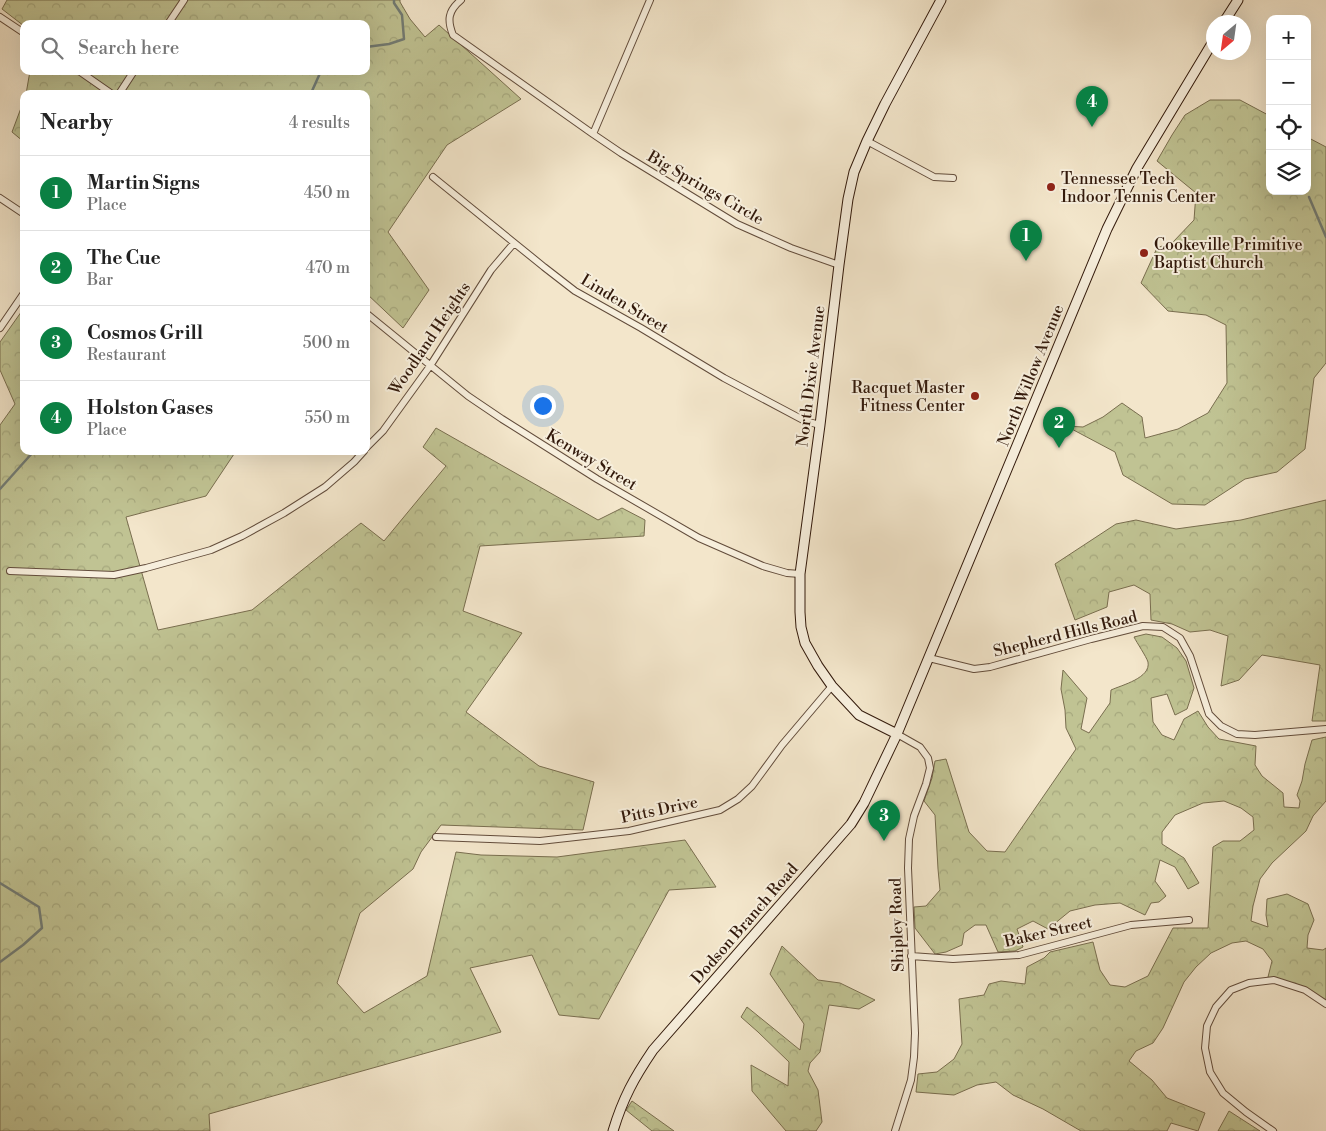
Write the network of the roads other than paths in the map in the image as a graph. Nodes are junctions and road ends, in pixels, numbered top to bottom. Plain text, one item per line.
1 (184, 0) edge
2 (461, 0) edge
3 (650, 0) edge
4 (941, 0) edge
5 (1238, 0) edge
6 (1228, 15) edge
7 (0, 17) edge
8 (171, 20) edge
9 (20, 30) edge
10 (1206, 53) edge
11 (85, 75) edge
12 (131, 75) edge
13 (106, 90) edge
14 (121, 90) edge
15 (594, 134) junction
16 (867, 140) junction
17 (433, 177) dead end
18 (953, 178) dead end
19 (0, 198) edge
20 (20, 211) edge
21 (514, 242) junction
22 (839, 265) junction
23 (20, 299) edge
24 (370, 316) edge
25 (0, 328) edge
26 (430, 366) junction
27 (820, 425) junction
28 (370, 445) edge
29 (360, 455) edge
30 (10, 571) dead end
31 (800, 574) junction
32 (930, 658) junction
33 (832, 686) junction
34 (1326, 729) edge
35 (898, 734) junction
36 (436, 837) dead end
37 (1189, 920) dead end
38 (911, 956) junction
39 (1326, 1004) edge
40 (613, 1131) edge
41 (895, 1131) edge
42 (1273, 1131) edge

1 - 8 street
2 - 15 street, Big Springs Circle
3 - 15 street
4 - 16 main road, North Dixie Avenue
5 - 6 main road
7 - 9 street
10 - 32 main road, North Willow Avenue
11 - 13 street
12 - 14 street
15 - 22 street, Big Springs Circle
16 - 18 street
16 - 22 main road, North Dixie Avenue
17 - 21 street, Linden Street
19 - 20 street
21 - 26 street, Woodland Heights
21 - 27 street, Linden Street
22 - 27 main road, North Dixie Avenue
23 - 25 street
24 - 26 street, Kenway Street
26 - 28 street, Woodland Heights
26 - 31 street, Kenway Street
27 - 31 main road, North Dixie Avenue
29 - 30 street, Woodland Heights
31 - 33 main road, North Dixie Avenue
32 - 34 street, Shepherd Hills Road
32 - 35 main road, North Willow Avenue
33 - 35 main road, North Dixie Avenue
33 - 36 street, Pitts Drive
35 - 38 street, Shipley Road
35 - 40 main road, Dodson Branch Road
37 - 38 street, Baker Street
38 - 41 street, Shipley Road
39 - 42 street

